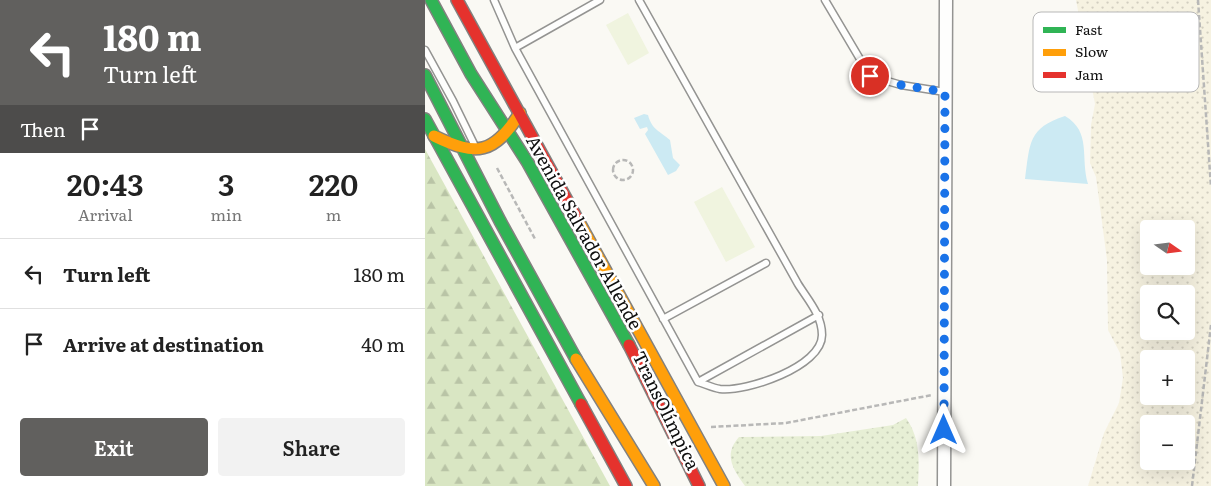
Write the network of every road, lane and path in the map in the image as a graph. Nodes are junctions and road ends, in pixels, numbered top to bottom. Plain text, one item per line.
1 (431, 0) edge
2 (457, 0) edge
3 (495, 0) edge
4 (600, 0) edge
5 (639, 0) edge
6 (825, 0) edge
7 (946, 0) edge
8 (1199, 14) edge
9 (515, 48) junction
10 (425, 50) edge
11 (425, 75) edge
12 (945, 92) junction
13 (520, 113) junction
14 (425, 119) edge
15 (434, 136) junction
16 (504, 137) junction
17 (464, 148) junction
18 (478, 154) junction
19 (497, 168) dead end
20 (631, 177) joint
21 (1211, 180) edge
22 (1211, 188) edge
23 (535, 239) dead end
24 (766, 263) dead end
25 (819, 315) junction
26 (663, 319) junction
27 (1211, 325) edge
28 (698, 382) junction
29 (943, 393) junction
30 (615, 407) dead end
31 (620, 415) dead end
32 (691, 427) junction
33 (626, 486) edge
34 (654, 486) edge
35 (699, 486) edge
36 (724, 486) edge
37 (944, 486) edge
38 (1192, 486) edge

1 - 16 main road, Avenida Salvador Allende
2 - 13 main road, Avenida Salvador Allende
3 - 9 lane
4 - 9 lane
5 - 25 lane
6 - 12 lane
7 - 12 street
8 - 21 path
9 - 26 lane
10 - 18 lane
11 - 17 main road
12 - 29 street
13 - 16 main road
13 - 32 main road, Avenida Salvador Allende
14 - 15 main road
15 - 17 main road
15 - 33 main road
16 - 18 main road
16 - 35 main road, Avenida Salvador Allende
17 - 18 main road
17 - 34 main road
19 - 23 path
20 - 20 path
21 - 22 path
24 - 26 lane
25 - 28 lane
25 - 28 lane
26 - 28 lane
27 - 38 path
29 - 32 path
29 - 37 street
30 - 31 lane
32 - 36 main road, Avenida Salvador Allende

